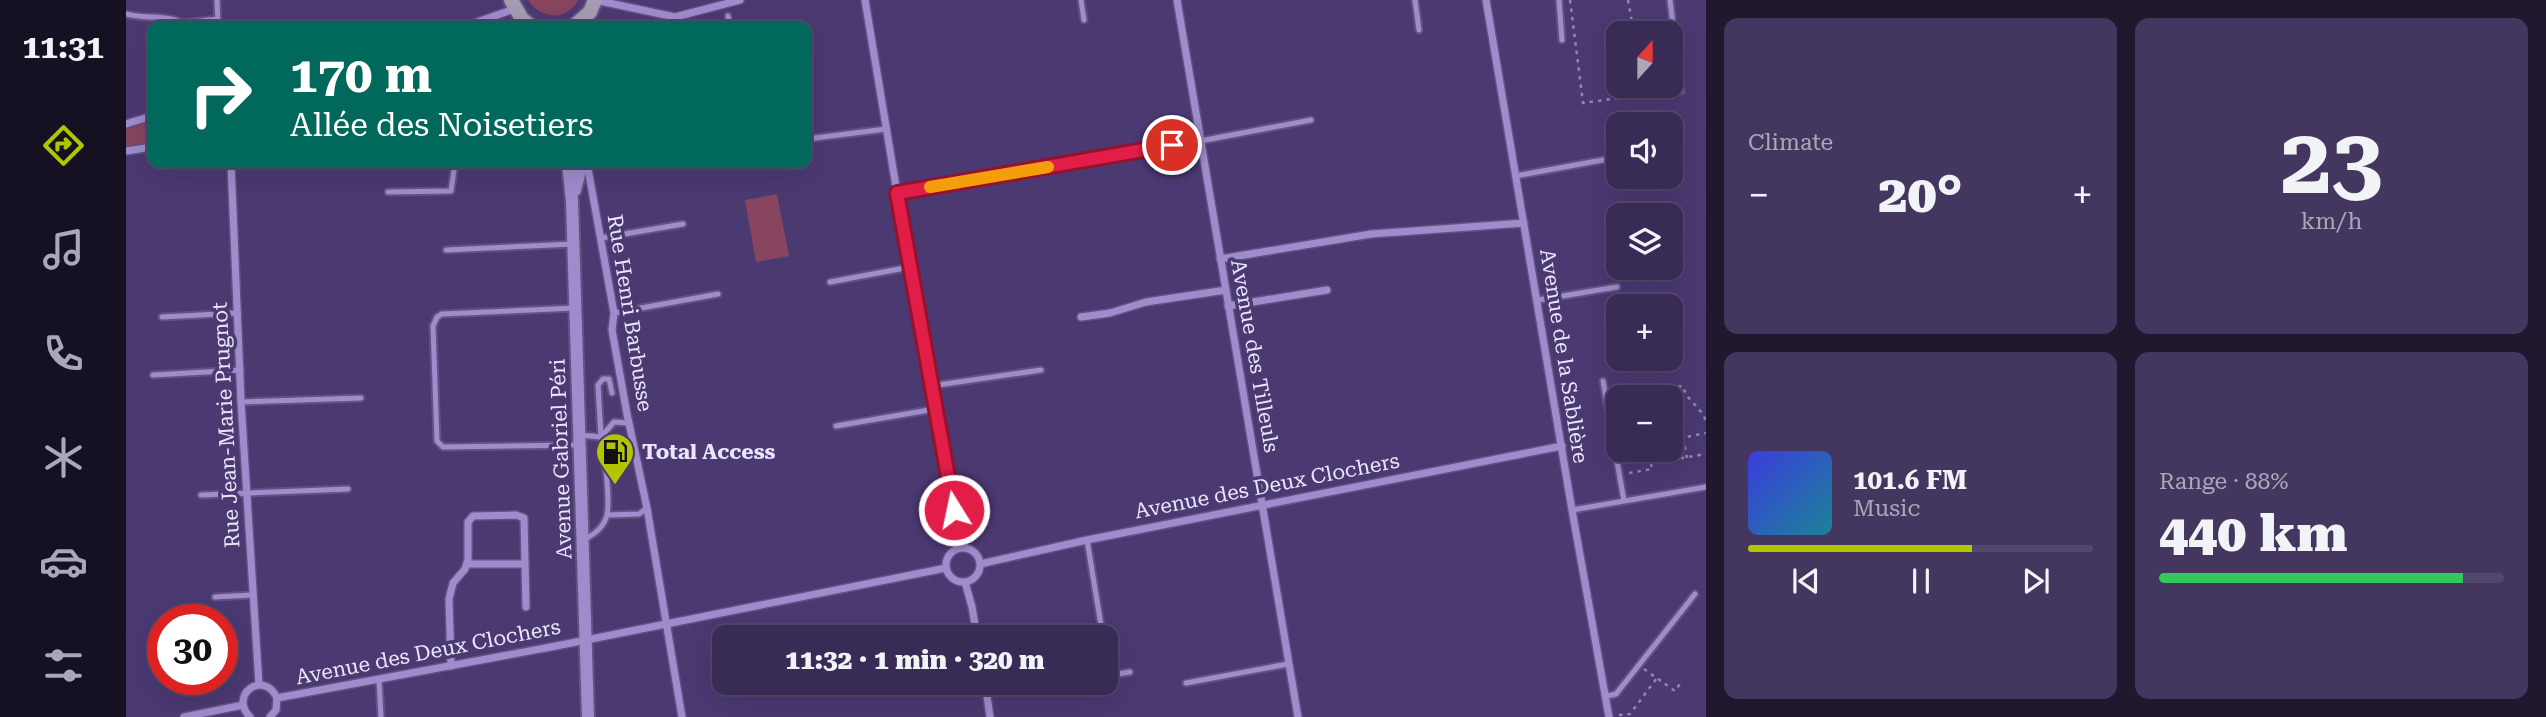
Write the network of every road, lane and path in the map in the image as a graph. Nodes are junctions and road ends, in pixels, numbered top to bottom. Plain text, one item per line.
1 (217, 0) edge
2 (595, 0) edge
3 (623, 0) edge
4 (740, 0) edge
5 (865, 0) edge
6 (1081, 0) edge
7 (1177, 0) edge
8 (1415, 0) edge
9 (1486, 0) edge
10 (1559, 0) edge
11 (1570, 0) edge
12 (1628, 0) edge
13 (1670, 0) edge
14 (512, 5) edge
15 (634, 7) junction
16 (126, 14) edge
17 (728, 16) dead end
18 (1084, 20) dead end
19 (177, 21) edge
20 (218, 21) edge
21 (477, 21) edge
22 (526, 21) edge
23 (582, 21) edge
24 (729, 21) edge
25 (1632, 21) edge
26 (1673, 21) edge
27 (1419, 30) dead end
28 (1562, 40) dead end
29 (1620, 98) edge
30 (147, 118) edge
31 (1311, 120) dead end
32 (126, 124) edge
33 (886, 128) junction
34 (812, 138) edge
35 (1200, 141) junction
36 (147, 148) edge
37 (126, 151) edge
38 (1606, 159) edge
39 (231, 168) edge
40 (454, 168) edge
41 (569, 168) edge
42 (582, 168) edge
43 (585, 168) edge
44 (1515, 176) junction
45 (388, 192) dead end
46 (897, 193) junction
47 (572, 201) junction
48 (1524, 223) junction
49 (683, 224) dead end
50 (601, 238) junction
51 (573, 244) junction
52 (446, 250) dead end
53 (1220, 259) junction
54 (910, 267) junction
55 (830, 282) dead end
56 (1617, 287) dead end
57 (1226, 289) junction
58 (1326, 290) dead end
59 (718, 294) dead end
60 (1538, 300) junction
61 (1228, 306) junction
62 (575, 308) junction
63 (238, 313) junction
64 (614, 313) junction
65 (162, 317) dead end
66 (1081, 317) dead end
67 (240, 370) junction
68 (1041, 370) dead end
69 (153, 375) dead end
70 (1604, 381) dead end
71 (931, 386) junction
72 (1683, 386) edge
73 (612, 393) dead end
74 (361, 398) dead end
75 (241, 402) junction
76 (935, 409) junction
77 (616, 414) dead end
78 (1706, 422) edge
79 (617, 423) junction
80 (629, 423) junction
81 (836, 426) dead end
82 (1706, 433) edge
83 (601, 437) junction
84 (1683, 439) joint
85 (579, 440) junction
86 (1562, 446) junction
87 (1706, 454) edge
88 (1687, 457) junction
89 (1651, 463) joint
90 (1619, 475) junction
91 (1706, 486) edge
92 (348, 489) dead end
93 (246, 492) junction
94 (201, 495) dead end
95 (1623, 501) junction
96 (1263, 505) junction
97 (647, 508) junction
98 (1572, 510) junction
99 (607, 516) junction
100 (1087, 540) junction
101 (582, 541) junction
102 (960, 548) junction
103 (467, 564) junction
104 (525, 564) junction
105 (980, 564) junction
106 (946, 568) junction
107 (965, 582) junction
108 (1695, 594) dead end
109 (252, 596) junction
110 (215, 597) dead end
111 (526, 607) dead end
112 (666, 624) junction
113 (975, 625) edge
114 (1101, 625) edge
115 (585, 639) junction
116 (1289, 664) junction
117 (1639, 665) junction
118 (451, 666) junction
119 (1130, 672) dead end
120 (1118, 674) edge
121 (1657, 678) junction
122 (379, 680) junction
123 (1186, 683) dead end
124 (1680, 684) dead end
125 (259, 685) junction
126 (987, 695) edge
127 (1606, 696) junction
128 (277, 698) junction
129 (243, 705) junction
130 (184, 717) edge
131 (250, 717) edge
132 (270, 717) edge
133 (381, 717) edge
134 (588, 717) edge
135 (682, 717) edge
136 (990, 717) edge
137 (1298, 717) edge
138 (1609, 717) edge

1 - 20 lane
2 - 15 street
2 - 23 main road
3 - 15 street
4 - 15 street
5 - 33 street
6 - 18 lane
7 - 35 street, Avenue des Tilleuls
8 - 27 lane
9 - 44 street, Avenue de la Sablière
10 - 28 lane
11 - 29 path
12 - 25 path
13 - 26 lane
14 - 21 street
14 - 22 main road
16 - 19 lane
17 - 24 lane
30 - 32 street
31 - 35 lane
33 - 34 lane
33 - 46 street
35 - 46 street
35 - 53 street, Avenue des Tilleuls
36 - 37 street
38 - 44 lane
39 - 63 street, Rue Jean-Marie Prugnot
40 - 45 lane
41 - 47 street, Avenue Gabriel Péri
42 - 47 street, Avenue Gabriel Péri
43 - 50 street, Rue Henri Barbusse
44 - 48 street, Avenue de la Sablière
46 - 54 street
47 - 51 street, Avenue Gabriel Péri
48 - 53 street
48 - 60 street, Avenue de la Sablière
49 - 50 lane
50 - 64 street, Rue Henri Barbusse
51 - 52 lane
51 - 62 street, Avenue Gabriel Péri
53 - 57 street, Avenue des Tilleuls
54 - 55 lane
54 - 71 street
56 - 60 lane
57 - 61 street, Avenue des Tilleuls
57 - 66 street
58 - 61 street
59 - 64 lane
60 - 86 street, Avenue de la Sablière
61 - 96 street, Avenue des Tilleuls
62 - 85 street, Avenue Gabriel Péri
62 - 85 lane
63 - 65 lane
63 - 67 street, Rue Jean-Marie Prugnot
64 - 80 street, Rue Henri Barbusse
67 - 69 lane
67 - 75 street, Rue Jean-Marie Prugnot
68 - 71 lane
70 - 90 lane
71 - 76 street
72 - 78 path
73 - 83 lane
74 - 75 lane
75 - 93 street, Rue Jean-Marie Prugnot
76 - 81 lane
76 - 102 street
77 - 79 lane
79 - 80 lane
79 - 83 lane
80 - 97 street, Rue Henri Barbusse
82 - 84 path
83 - 85 lane
83 - 99 lane
84 - 88 path
85 - 101 street, Avenue Gabriel Péri
86 - 96 street, Avenue des Deux Clochers
86 - 98 street, Avenue de la Sablière
87 - 88 path
88 - 89 path
89 - 90 path
90 - 95 lane
91 - 95 lane
92 - 93 lane
93 - 94 lane
93 - 109 street, Rue Jean-Marie Prugnot
95 - 98 lane
96 - 100 street, Avenue des Deux Clochers
96 - 116 street, Avenue des Tilleuls
97 - 99 lane
97 - 112 street, Rue Henri Barbusse
98 - 127 street, Avenue de la Sablière
99 - 101 lane
100 - 105 street, Avenue des Deux Clochers
100 - 114 lane
101 - 115 street, Avenue Gabriel Péri
102 - 105 street
102 - 106 street
103 - 104 street
103 - 104 street
103 - 118 street
104 - 111 street
105 - 107 street
106 - 107 street
106 - 112 street
107 - 113 street
108 - 117 lane
109 - 110 lane
109 - 125 street, Rue Jean-Marie Prugnot
112 - 115 street, Avenue des Deux Clochers
112 - 135 street, Rue Henri Barbusse
115 - 118 street, Avenue des Deux Clochers
115 - 134 street, Avenue Gabriel Péri
116 - 123 lane
116 - 137 street, Avenue des Tilleuls
117 - 121 path
117 - 127 lane
118 - 122 street, Avenue des Deux Clochers
119 - 120 lane
121 - 124 path
121 - 138 path
122 - 128 street, Avenue des Deux Clochers
122 - 133 lane
125 - 128 street
125 - 129 street
126 - 136 street
127 - 138 street, Avenue de la Sablière
128 - 132 street
129 - 130 street
129 - 131 street

